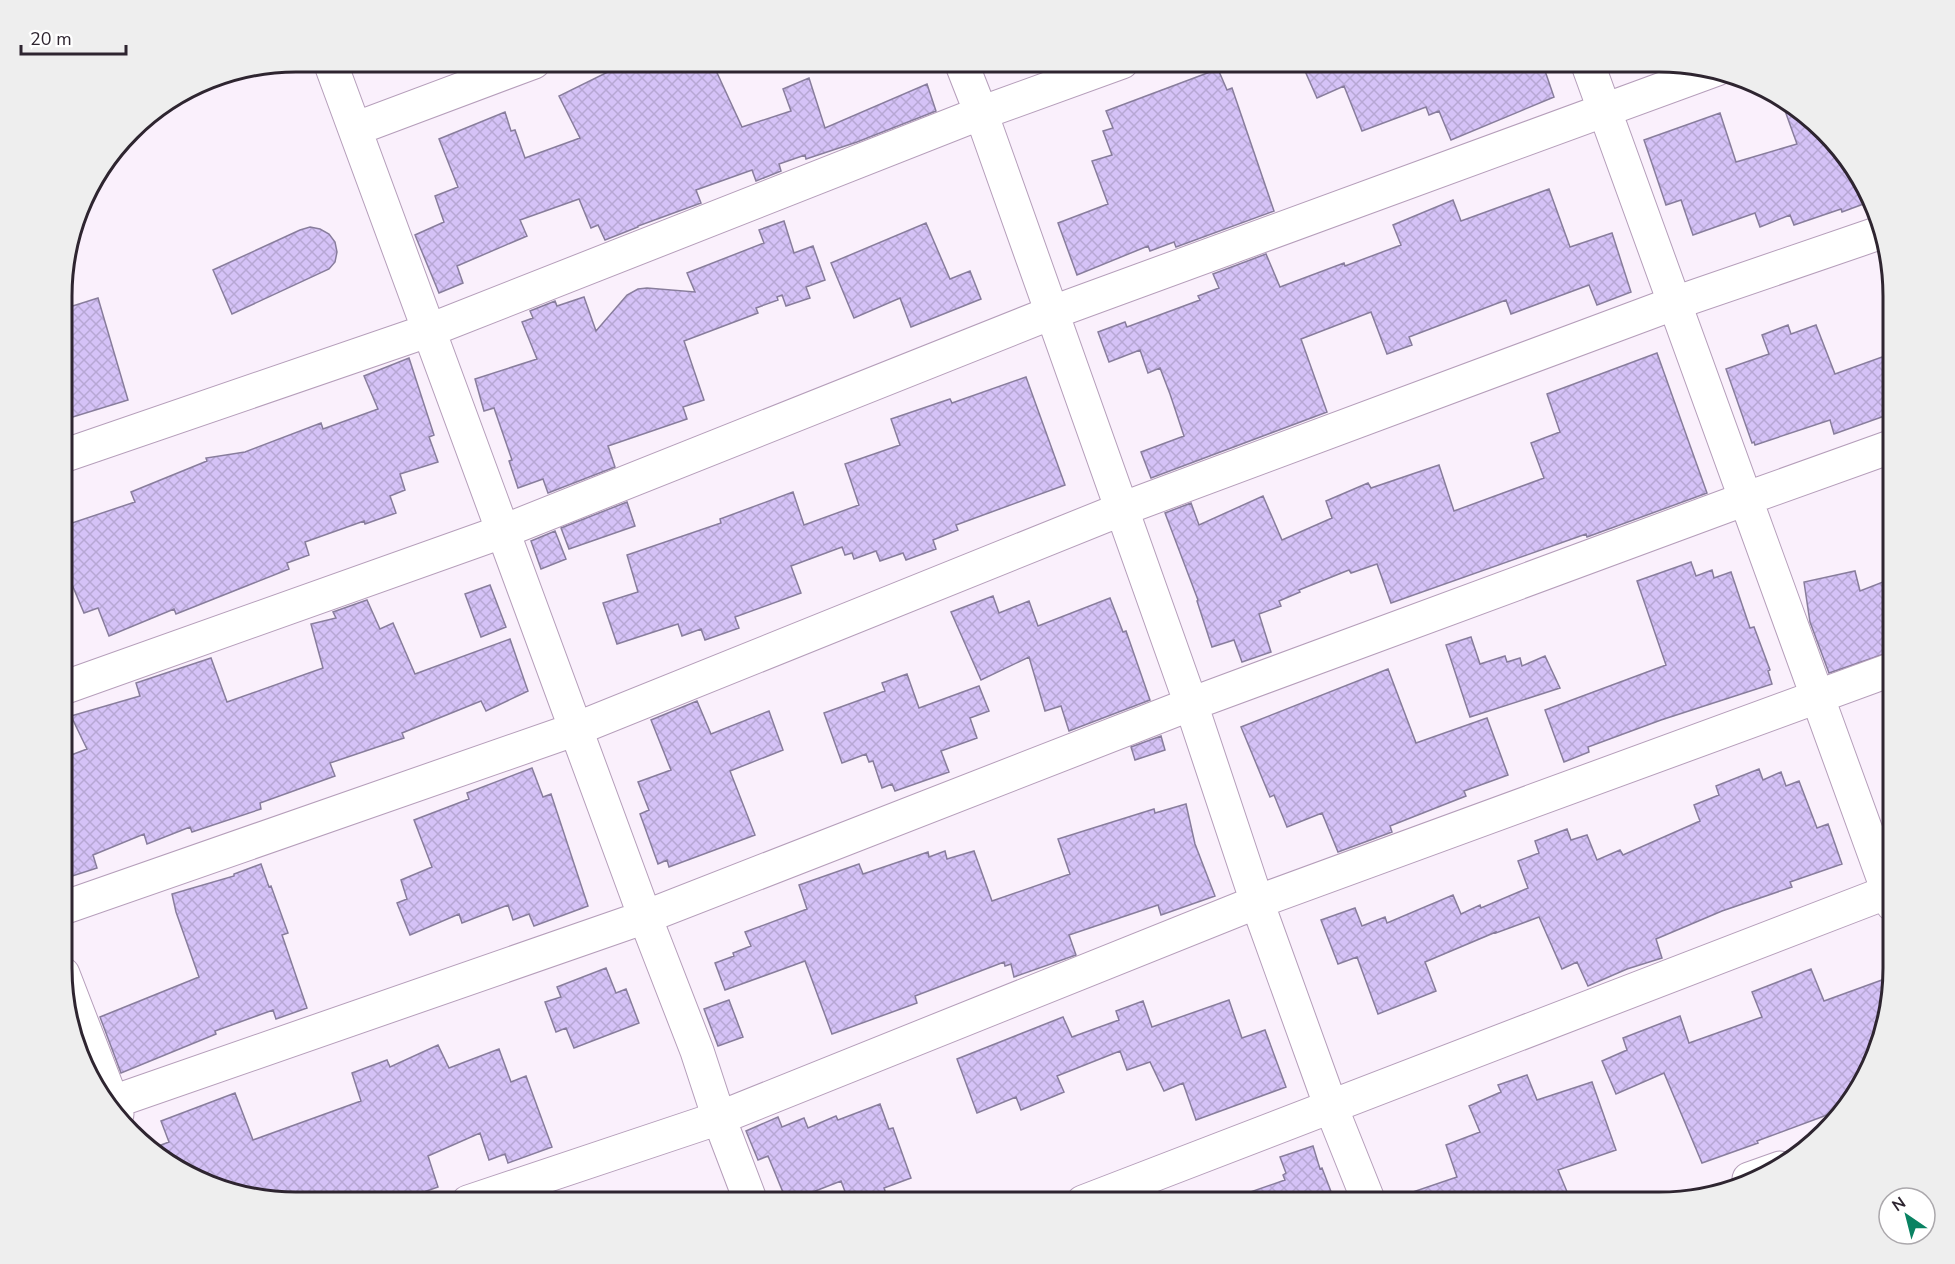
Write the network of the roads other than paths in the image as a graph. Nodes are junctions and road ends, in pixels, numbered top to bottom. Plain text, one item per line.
1 (334, 72) edge
2 (507, 72) edge
3 (965, 72) edge
4 (1094, 72) edge
5 (1591, 72) edge
6 (1699, 75) edge
7 (1604, 109) junction
8 (981, 113) junction
9 (355, 129) junction
10 (1874, 235) edge
11 (1675, 303) junction
12 (1051, 313) junction
13 (430, 330) junction
14 (1883, 450) edge
15 (72, 453) edge
16 (1745, 499) junction
17 (1122, 509) junction
18 (504, 531) junction
19 (1883, 673) edge
20 (72, 685) edge
21 (1816, 696) junction
22 (1191, 704) junction
23 (576, 729) junction
24 (1883, 874) edge
25 (1883, 898) edge
26 (1257, 902) junction
27 (72, 905) edge
28 (645, 918) junction
29 (75, 1005) edge
30 (107, 1088) edge
31 (120, 1106) edge
32 (1331, 1107) junction
33 (719, 1118) junction
34 (498, 1192) edge
35 (747, 1192) edge
36 (1109, 1192) edge
37 (1365, 1192) edge

1 - 9 street
2 - 9 street
3 - 8 street
4 - 8 street
5 - 7 street
6 - 7 street
7 - 11 street
7 - 12 street
8 - 12 street
8 - 13 street
9 - 13 street
10 - 11 street
11 - 16 street
11 - 17 street
12 - 17 street
12 - 18 street
13 - 15 street
13 - 18 street
14 - 16 street
16 - 21 street
16 - 22 street
17 - 22 street
17 - 23 street
18 - 20 street
18 - 23 street
19 - 21 street
21 - 24 street
21 - 26 street
22 - 26 street
22 - 28 street
23 - 27 street
23 - 28 street
25 - 32 street
26 - 32 street
26 - 33 street
28 - 31 street
28 - 33 street
29 - 30 street
32 - 36 street
32 - 37 street
33 - 34 street
33 - 35 street

